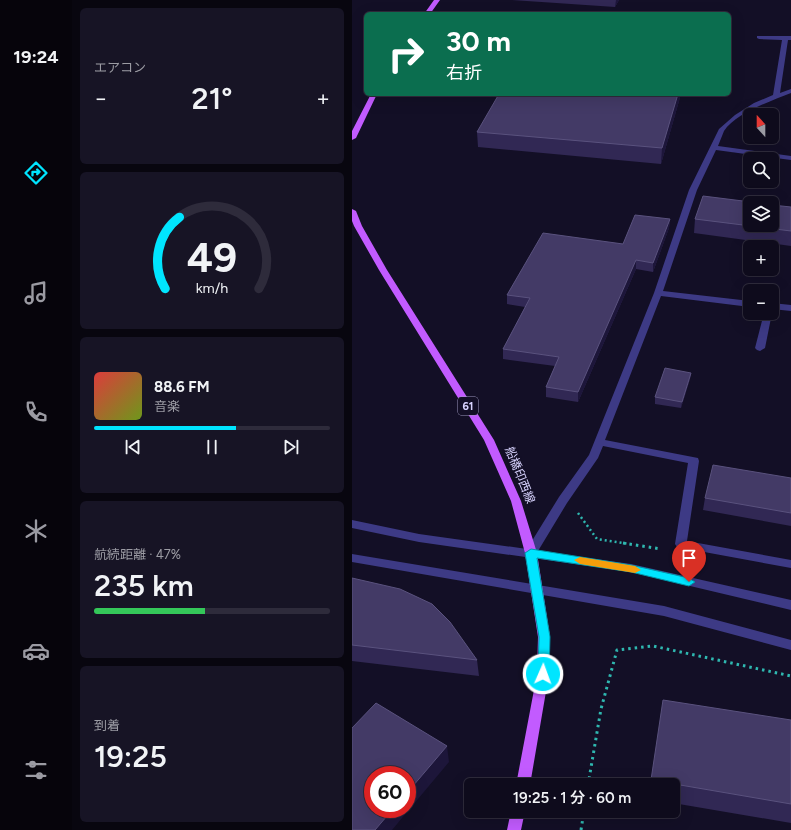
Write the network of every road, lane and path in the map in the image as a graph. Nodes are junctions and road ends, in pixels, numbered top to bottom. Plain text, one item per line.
1 (437, 0) edge
2 (428, 12) edge
3 (760, 37) dead end
4 (788, 38) edge
5 (791, 91) edge
6 (373, 96) edge
7 (776, 96) junction
8 (352, 138) edge
9 (713, 146) junction
10 (791, 158) edge
11 (352, 211) edge
12 (658, 293) junction
13 (743, 303) edge
14 (779, 307) edge
15 (791, 308) edge
16 (766, 320) edge
17 (760, 348) dead end
18 (599, 442) junction
19 (352, 524) edge
20 (531, 553) junction
21 (352, 558) edge
22 (791, 564) edge
23 (538, 590) junction
24 (791, 605) edge
25 (791, 645) edge
26 (791, 676) edge
27 (524, 778) edge
28 (589, 778) edge
29 (517, 818) edge
30 (583, 818) edge
31 (514, 830) edge
32 (581, 830) edge

1 - 2 main road
3 - 4 street
4 - 7 street
5 - 7 street
6 - 8 main road
7 - 9 street
9 - 10 street
9 - 12 street
11 - 20 main road, 船橋印西線 / 61
12 - 13 street
12 - 18 street
14 - 15 street
16 - 17 street
18 - 20 street
18 - 22 street
19 - 20 street
20 - 23 main road, 船橋印西線 / 61
20 - 24 street
21 - 23 street
23 - 25 street
23 - 27 main road, 船橋印西線 / 61
26 - 28 path
29 - 31 main road
30 - 32 path

